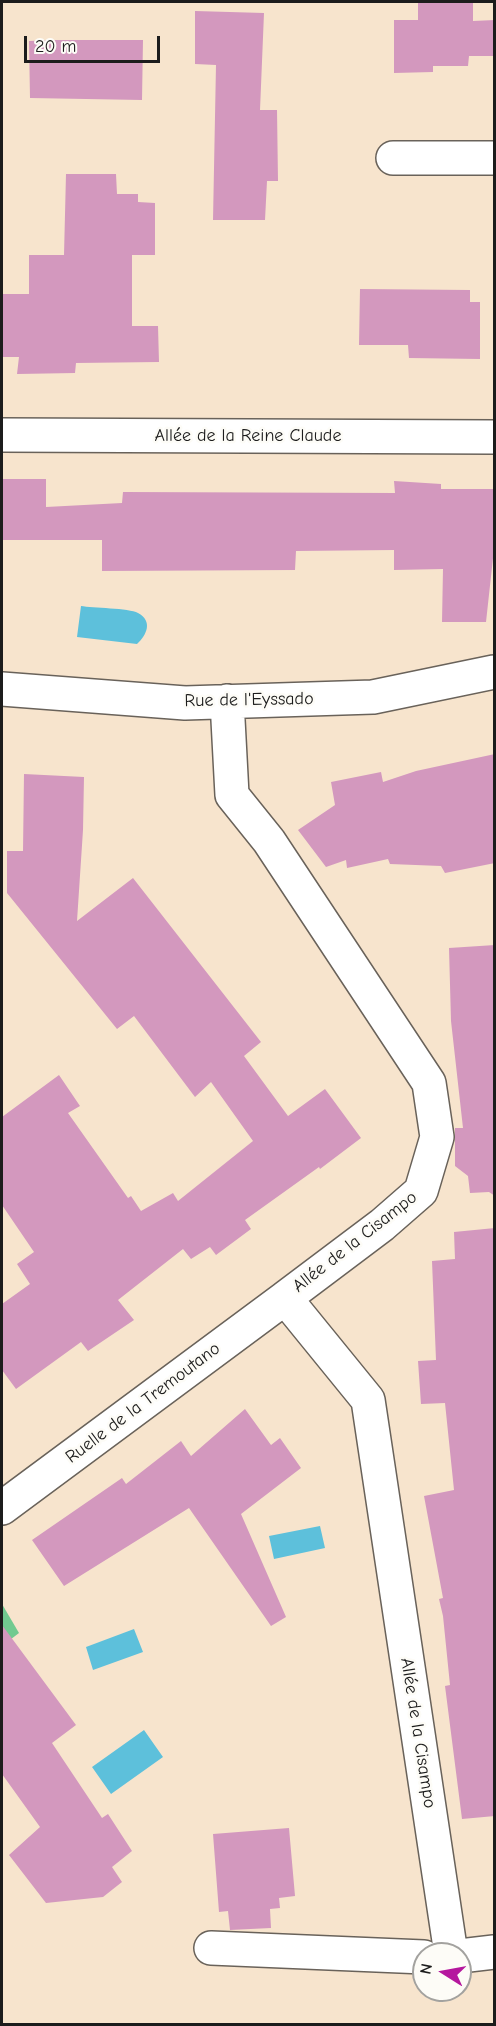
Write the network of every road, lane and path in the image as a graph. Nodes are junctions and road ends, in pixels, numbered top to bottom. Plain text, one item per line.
1 (393, 158) dead end
2 (495, 158) edge
3 (2, 435) edge
4 (495, 437) edge
5 (495, 672) edge
6 (2, 689) edge
7 (227, 701) junction
8 (285, 1298) junction
9 (2, 1508) edge
10 (449, 1942) edge
11 (211, 1948) dead end
12 (495, 1952) edge
13 (472, 1955) edge
14 (412, 1956) edge

1 - 2 street
3 - 4 street, Allée de la Reine Claude
5 - 7 street, Rue de l'Eyssado
6 - 7 street, Rue de l'Eyssado
7 - 8 street, Allée de la Cisampo
8 - 9 street, Ruelle de la Tremoutano
8 - 10 street, Allée de la Cisampo
11 - 14 street
12 - 13 street

